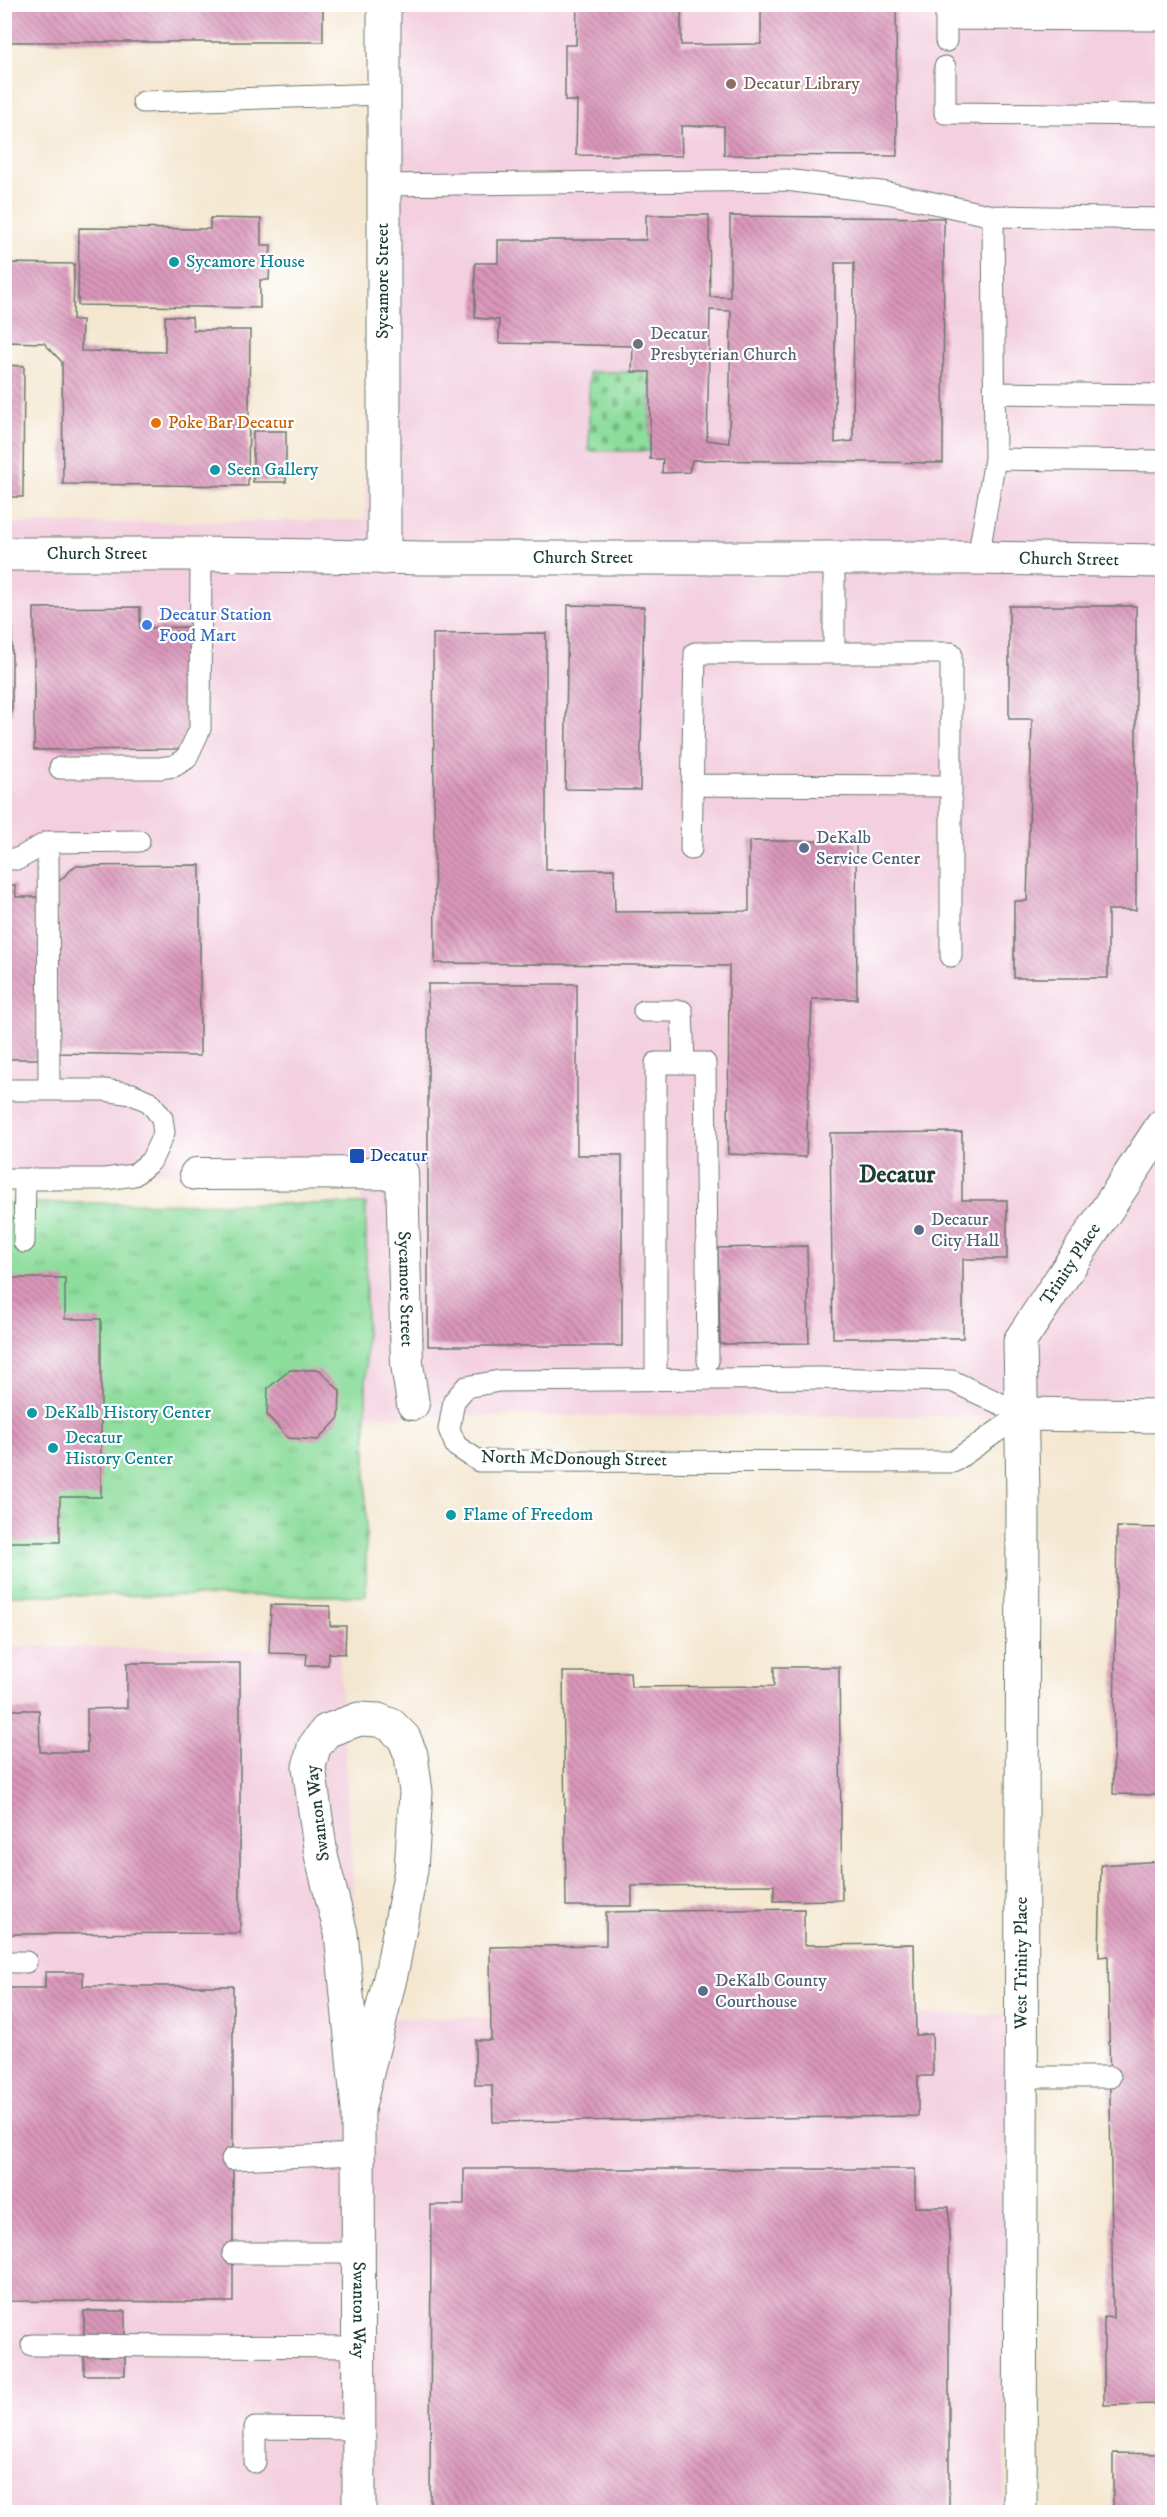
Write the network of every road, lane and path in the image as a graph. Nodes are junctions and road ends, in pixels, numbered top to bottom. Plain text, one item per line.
1 (384, 4) edge
2 (946, 12) edge
3 (998, 12) edge
4 (1162, 20) edge
5 (946, 41) dead end
6 (945, 67) dead end
7 (383, 94) junction
8 (143, 102) dead end
9 (1162, 115) edge
10 (383, 185) junction
11 (993, 216) junction
12 (1162, 219) edge
13 (995, 393) junction
14 (1162, 395) edge
15 (996, 459) junction
16 (1162, 461) edge
17 (4, 554) edge
18 (201, 554) junction
19 (384, 558) junction
20 (978, 558) junction
21 (834, 559) junction
22 (1162, 561) edge
23 (834, 653) junction
24 (60, 768) dead end
25 (692, 785) junction
26 (951, 786) junction
27 (139, 840) dead end
28 (48, 842) junction
29 (691, 849) dead end
30 (4, 859) edge
31 (951, 956) dead end
32 (644, 1011) dead end
33 (684, 1063) junction
34 (4, 1090) edge
35 (50, 1090) junction
36 (1162, 1126) edge
37 (196, 1174) dead end
38 (15, 1179) edge
39 (24, 1242) dead end
40 (708, 1361) dead end
41 (657, 1379) junction
42 (413, 1404) dead end
43 (1022, 1414) junction
44 (1162, 1416) edge
45 (4, 1962) edge
46 (26, 1962) dead end
47 (1022, 2077) junction
48 (1110, 2077) dead end
49 (358, 2110) junction
50 (358, 2154) junction
51 (232, 2159) dead end
52 (233, 2253) dead end
53 (357, 2253) junction
54 (32, 2345) dead end
55 (357, 2346) junction
56 (357, 2428) junction
57 (255, 2462) dead end
58 (359, 2512) edge
59 (1020, 2512) edge

1 - 7 street, Sycamore Street
2 - 3 lane
2 - 5 lane
3 - 4 lane
6 - 9 lane
7 - 8 lane
7 - 10 street, Sycamore Street
10 - 11 lane
10 - 19 street, Sycamore Street
11 - 12 lane
11 - 13 lane
13 - 14 lane
13 - 15 lane
15 - 16 lane
15 - 20 lane
17 - 18 street, Church Street
18 - 19 street, Church Street
18 - 24 lane
19 - 21 street, Church Street
20 - 21 street, Church Street
20 - 22 street, Church Street
21 - 23 lane
23 - 25 lane
23 - 26 lane
25 - 26 lane
25 - 29 lane
26 - 31 lane
27 - 28 lane
28 - 30 lane
28 - 35 lane
32 - 33 lane
33 - 40 lane
33 - 41 lane
34 - 35 lane
35 - 38 lane
36 - 43 street, Trinity Place
37 - 42 street, Sycamore Street
38 - 39 lane
41 - 43 lane, North McDonough Street
41 - 43 lane, North McDonough Street
43 - 44 street, North McDonough Street
43 - 47 street, West Trinity Place
45 - 46 lane
47 - 48 lane
47 - 59 street, West Trinity Place
49 - 49 street, Swanton Way
49 - 50 street, Swanton Way
50 - 51 lane
50 - 53 street, Swanton Way
52 - 53 lane
53 - 55 street, Swanton Way
54 - 55 lane
55 - 56 street, Swanton Way
56 - 57 lane
56 - 58 street, Swanton Way

